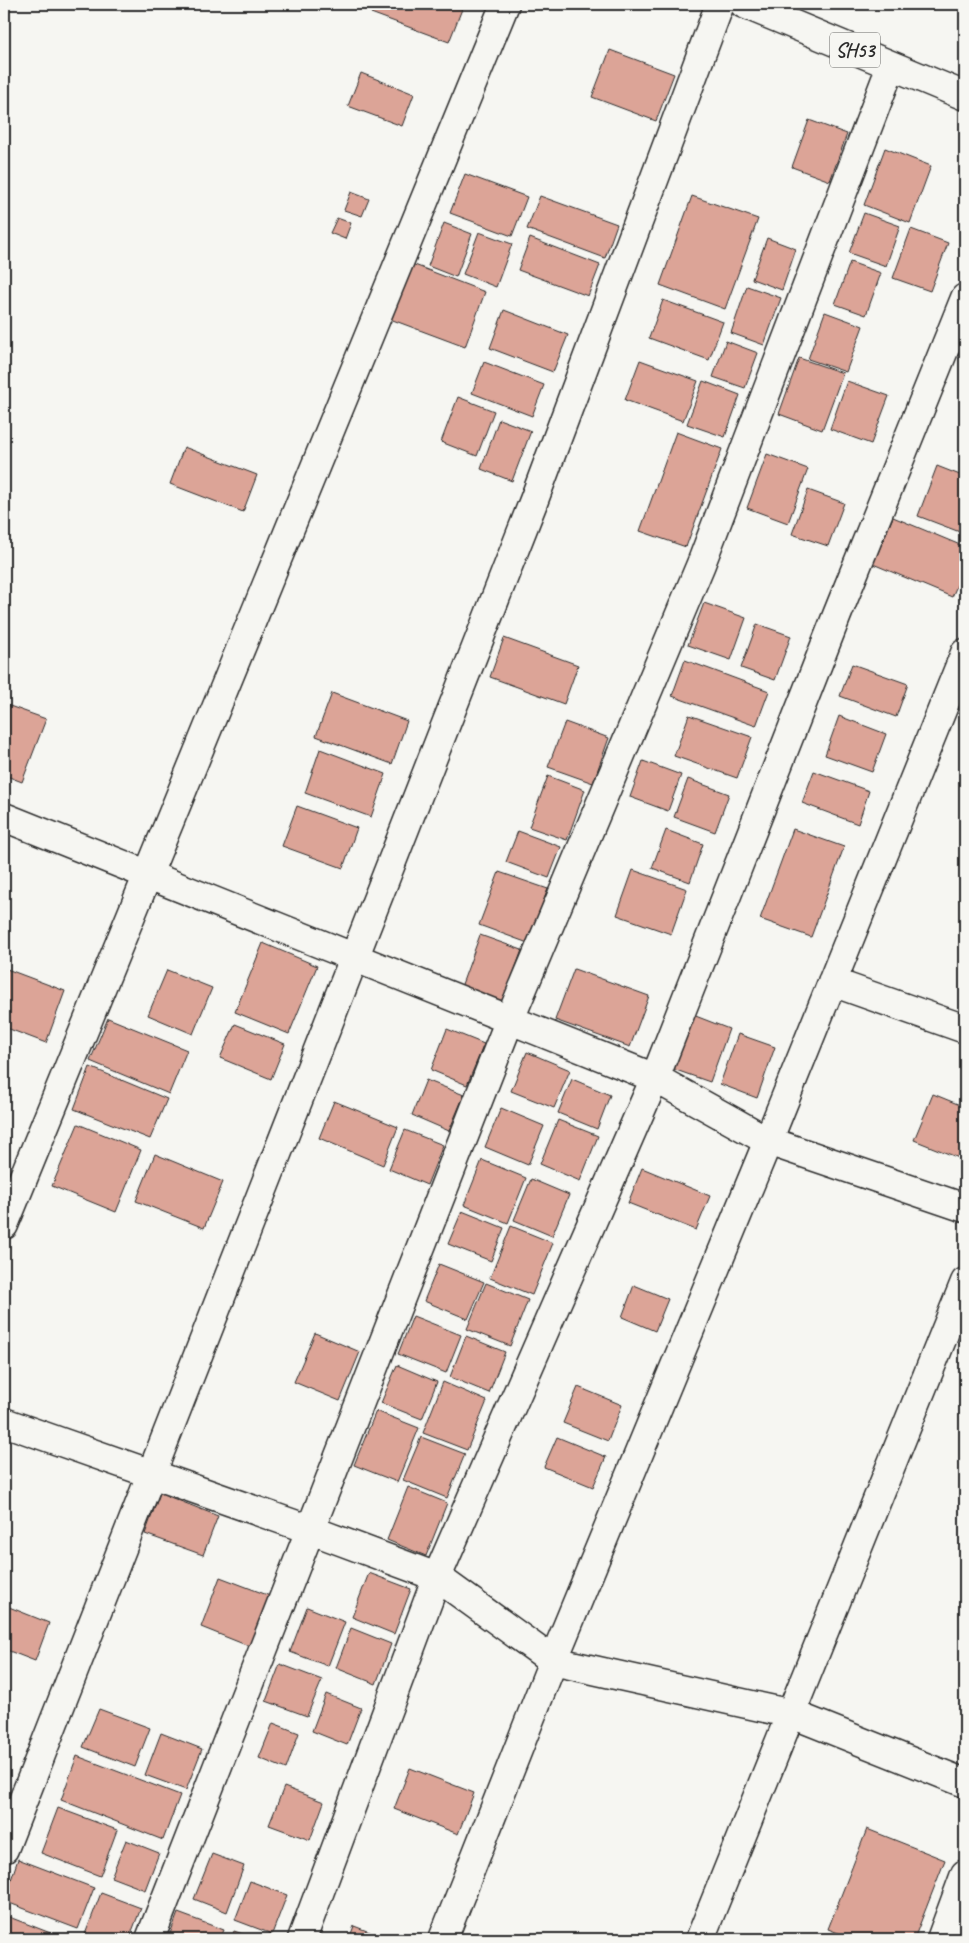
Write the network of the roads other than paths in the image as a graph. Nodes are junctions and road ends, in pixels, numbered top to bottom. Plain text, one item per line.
1 (505, 4) edge
2 (720, 4) edge
3 (744, 4) edge
4 (891, 66) junction
5 (965, 96) edge
6 (965, 298) edge
7 (965, 653) edge
8 (4, 817) edge
9 (148, 874) junction
10 (354, 957) junction
11 (832, 982) junction
12 (510, 1020) junction
13 (965, 1029) edge
14 (655, 1078) junction
15 (768, 1141) junction
16 (965, 1208) edge
17 (4, 1225) edge
18 (965, 1282) edge
19 (4, 1422) edge
20 (151, 1474) junction
21 (310, 1530) junction
22 (437, 1577) junction
23 (553, 1662) junction
24 (792, 1714) junction
25 (965, 1783) edge
26 (4, 1849) edge
27 (965, 1874) edge
28 (150, 1939) edge
29 (302, 1939) edge
30 (443, 1939) edge
31 (700, 1939) edge
32 (941, 1939) edge

1 - 9 street
2 - 10 street
3 - 4 street, SH53
4 - 5 street, SH53
4 - 12 street
6 - 14 street
7 - 11 street
8 - 9 street
9 - 10 street
9 - 17 street
10 - 12 street
10 - 20 street
11 - 13 street
11 - 15 street
12 - 14 street
12 - 21 street
14 - 15 street
14 - 22 street
15 - 16 street
15 - 23 street
18 - 24 street
19 - 20 street
20 - 21 street
20 - 26 street
21 - 22 street
21 - 28 street
22 - 23 street
22 - 29 street
23 - 24 street
23 - 30 street
24 - 25 street
24 - 31 street
27 - 32 street

